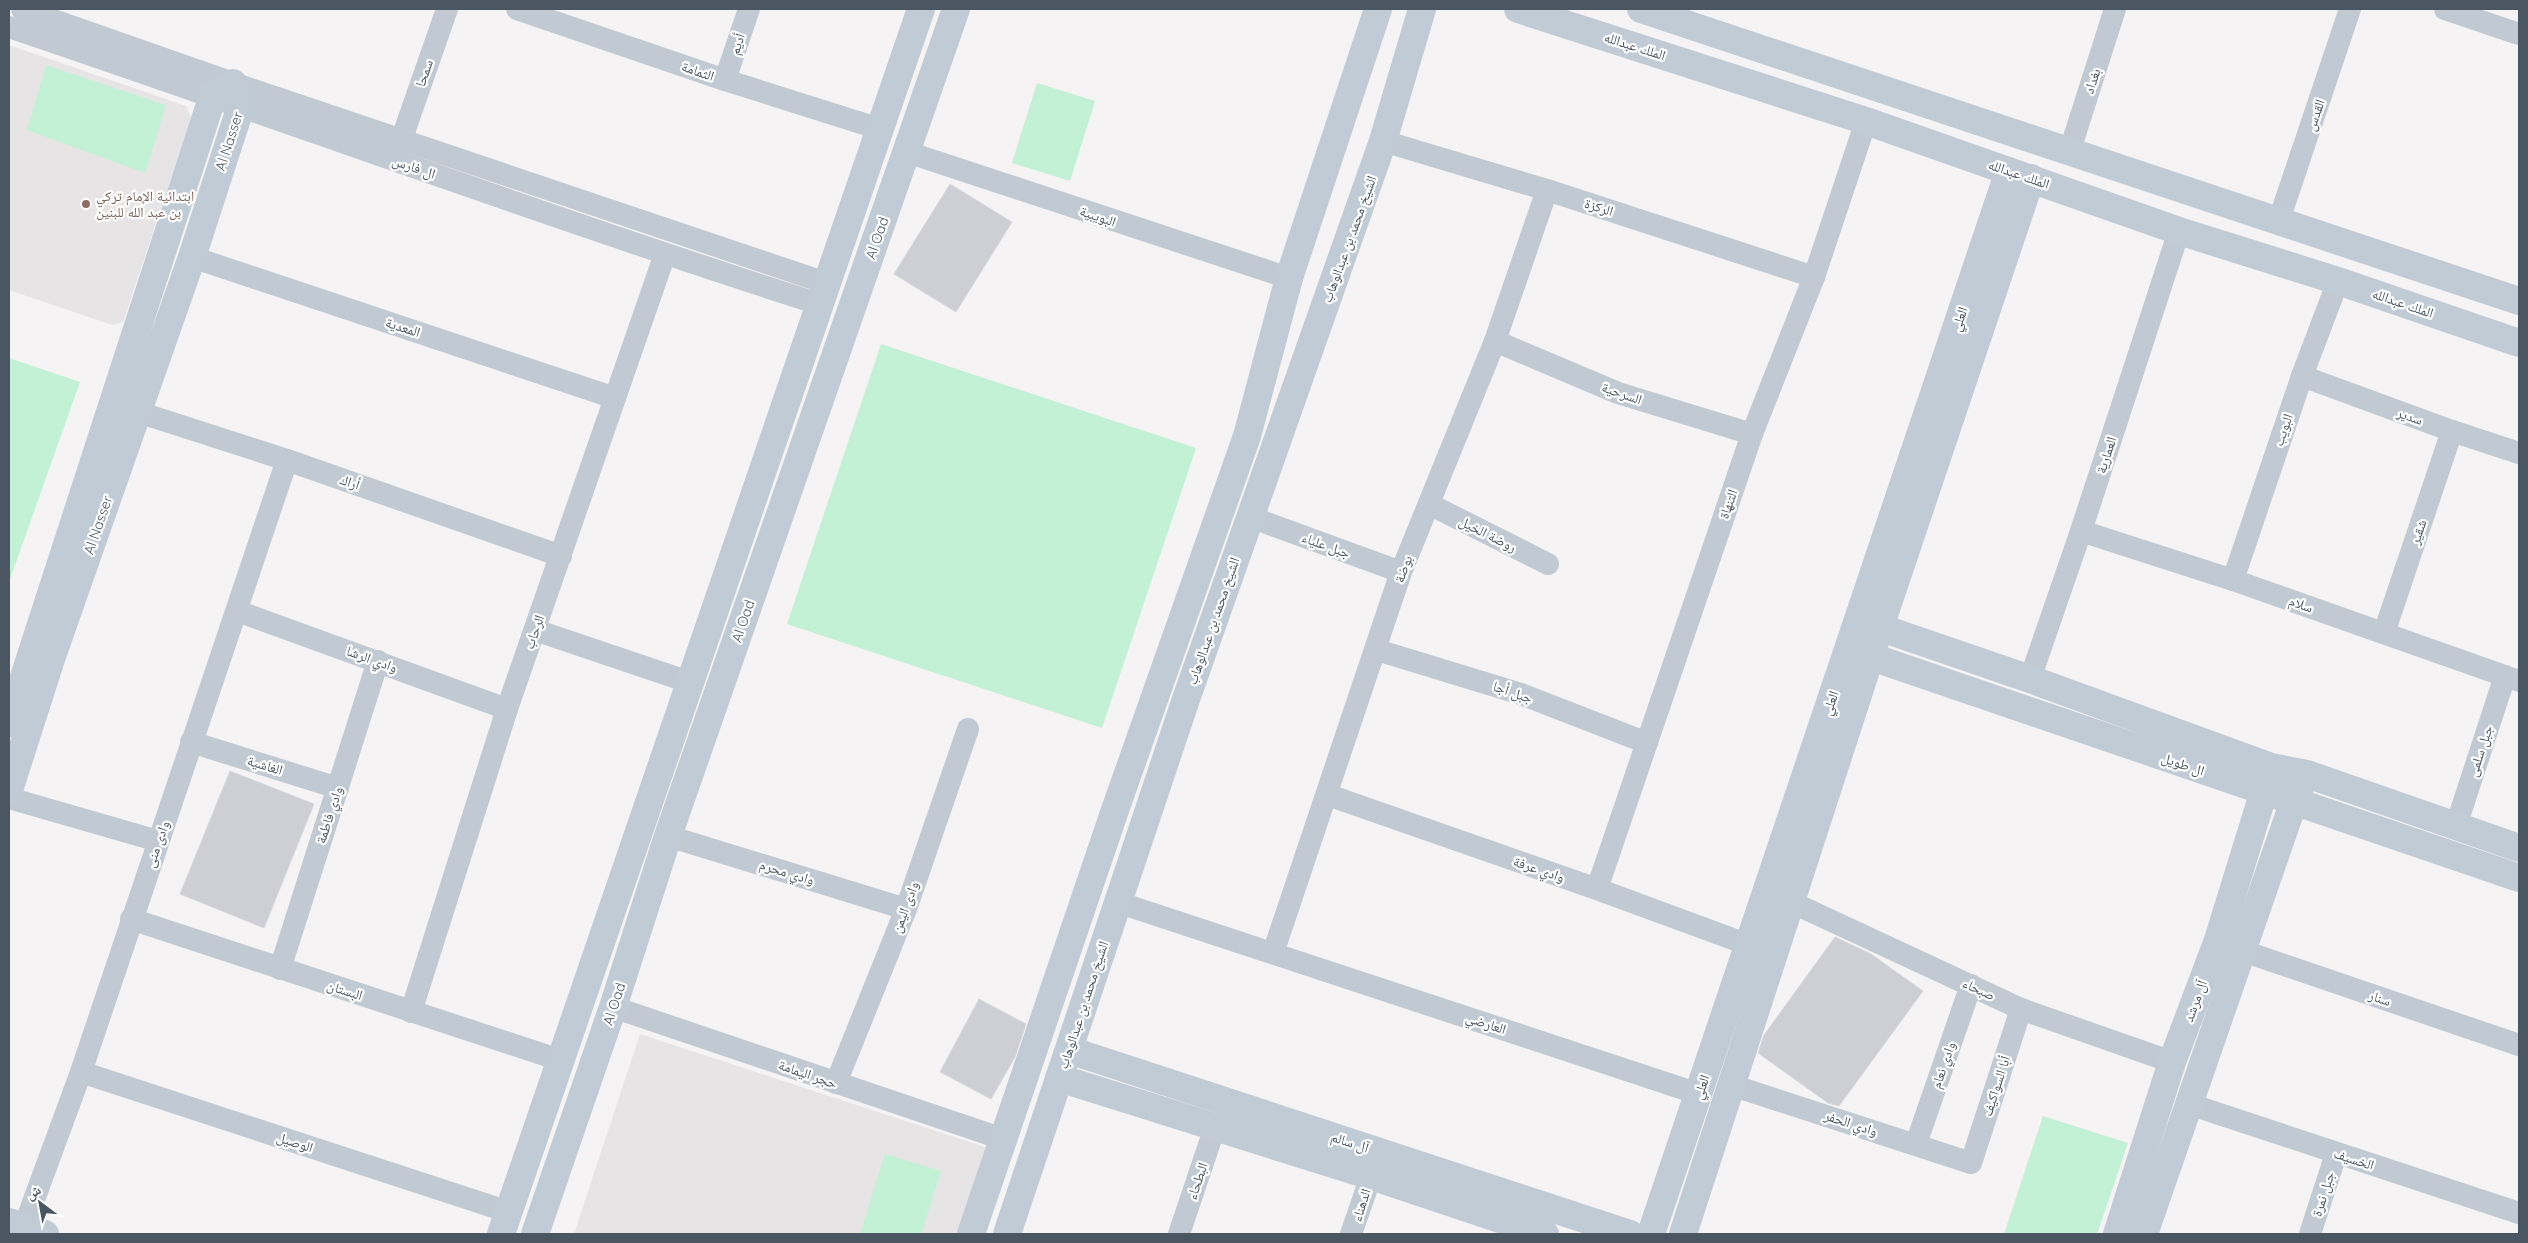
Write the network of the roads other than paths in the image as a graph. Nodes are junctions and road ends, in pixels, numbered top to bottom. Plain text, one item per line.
1 (22, 9) edge
2 (447, 9) edge
3 (517, 9) edge
4 (749, 9) edge
5 (921, 9) edge
6 (956, 9) edge
7 (1378, 9) edge
8 (1422, 9) edge
9 (1518, 9) edge
10 (1641, 9) edge
11 (2115, 9) edge
12 (2350, 9) edge
13 (2445, 9) edge
14 (576, 18) edge
15 (9, 27) edge
16 (2519, 34) edge
17 (725, 80) junction
18 (229, 95) junction
19 (1866, 120) junction
20 (880, 129) junction
21 (402, 138) junction
22 (1383, 141) junction
23 (907, 152) junction
24 (2069, 153) junction
25 (2020, 175) junction
26 (1547, 190) junction
27 (2279, 220) junction
28 (2179, 231) junction
29 (665, 254) junction
30 (192, 257) junction
31 (1814, 277) junction
32 (1289, 278) junction
33 (2338, 281) junction
34 (823, 293) junction
35 (2519, 301) edge
36 (1495, 341) junction
37 (2519, 343) edge
38 (2302, 376) junction
39 (615, 398) junction
40 (138, 412) junction
41 (2452, 431) junction
42 (1752, 434) junction
43 (2519, 452) edge
44 (287, 460) junction
45 (1428, 504) junction
46 (1250, 517) junction
47 (2081, 531) junction
48 (561, 556) junction
49 (1548, 564) dead end
50 (1401, 572) junction
51 (2232, 580) junction
52 (237, 611) junction
53 (1869, 623) junction
54 (534, 630) junction
55 (2384, 633) junction
56 (1377, 650) junction
57 (1860, 652) junction
58 (378, 661) junction
59 (2512, 678) edge
60 (2030, 679) junction
61 (689, 682) junction
62 (507, 709) junction
63 (15, 718) edge
64 (968, 729) dead end
65 (191, 742) junction
66 (1647, 743) junction
67 (1136, 747) junction
68 (1166, 757) junction
69 (2271, 766) junction
70 (2307, 774) junction
71 (338, 788) junction
72 (9, 790) edge
73 (2265, 793) junction
74 (1328, 794) junction
75 (9, 798) edge
76 (2294, 801) junction
77 (2456, 826) junction
78 (668, 836) junction
79 (158, 841) junction
80 (2519, 848) edge
81 (2519, 878) edge
82 (1597, 889) junction
83 (1117, 902) junction
84 (1792, 902) junction
85 (906, 909) junction
86 (131, 919) junction
87 (1748, 945) junction
88 (2240, 950) junction
89 (1273, 953) junction
90 (280, 969) junction
91 (1971, 985) junction
92 (613, 1007) junction
93 (2020, 1008) junction
94 (411, 1012) junction
95 (2519, 1045) edge
96 (1069, 1050) junction
97 (560, 1060) junction
98 (2172, 1062) junction
99 (81, 1072) junction
100 (1060, 1078) junction
101 (836, 1083) junction
102 (1731, 1085) junction
103 (1698, 1094) junction
104 (2189, 1104) junction
105 (1215, 1128) junction
106 (1003, 1138) junction
107 (1916, 1144) junction
108 (2336, 1154) junction
109 (1971, 1163) joint
110 (1371, 1176) junction
111 (2519, 1213) edge
112 (505, 1223) edge
113 (26, 1228) edge
114 (535, 1234) edge
115 (971, 1234) edge
116 (1007, 1234) edge
117 (1179, 1234) edge
118 (1351, 1234) edge
119 (1545, 1234) edge
120 (1630, 1234) edge
121 (1651, 1234) edge
122 (1683, 1234) edge
123 (2117, 1234) edge
124 (2144, 1234) edge
125 (2310, 1234) edge

1 - 18 street, ال فارس
2 - 21 street, سمحا
3 - 14 street, الثمامة
4 - 17 street, أديم
5 - 20 street
6 - 23 street, Al Oad
7 - 32 street
8 - 22 street, الشيخ محمد بن عبدالوهاب
9 - 19 street, الملك عبدالله
10 - 24 street
11 - 24 street, بغداد
12 - 27 street, القدس
13 - 16 street
14 - 17 street, الثمامة
15 - 18 street, ال فارس
17 - 20 street, الثمامة
18 - 21 street, ال فارس
18 - 29 street, ال فارس
18 - 30 street, Al Nasser
18 - 63 street, Al Nasser
19 - 25 street, الملك عبدالله
19 - 31 street, التنهاة
20 - 34 street
21 - 34 street, ال فارس
22 - 26 street, الركزة
22 - 46 street, الشيخ محمد بن عبدالوهاب
23 - 32 street, البويبية
23 - 78 street, Al Oad
24 - 27 street
25 - 28 street, الملك عبدالله
25 - 53 street, العلي
26 - 31 street, الركزة
26 - 36 street, بوضة
27 - 35 street
28 - 33 street, الملك عبدالله
28 - 47 street, العمارية
29 - 34 street, ال فارس
29 - 39 street, الرحاب
30 - 39 street, المعدية
30 - 40 street, Al Nasser
31 - 42 street, التنهاة
32 - 67 street
33 - 37 street, الملك عبدالله
33 - 38 street, البويب
34 - 61 street
36 - 42 street, السرحية
36 - 45 street, بوضة
38 - 41 street, سدير
38 - 51 street, البويب
39 - 48 street, الرحاب
40 - 44 street, أراك
40 - 63 street, Al Nasser
41 - 43 street, سدير
41 - 55 street, شقير
42 - 66 street, التنهاة
44 - 48 street, أراك
44 - 52 street, وادى منى
45 - 49 street, روضة الخيل
45 - 50 street, بوضة
46 - 50 street, جبل علياء
46 - 68 street, الشيخ محمد بن عبدالوهاب
47 - 51 street, سلام
47 - 60 street, العمارية
48 - 54 street, الرحاب
50 - 56 street, بوضة
51 - 55 street, سلام
52 - 58 street, وادي الرشا
52 - 65 street, وادى منى
53 - 57 street, العلي
53 - 60 street, ال طويل
54 - 61 street
54 - 62 street, الرحاب
55 - 59 street, سلام
56 - 66 street, جبل أجا
56 - 74 street, بوضة
57 - 73 street, ال طويل
57 - 84 street, العلي
57 - 87 street, العلي
58 - 62 street, وادي الرشا
58 - 71 street, وادي فاطمة
59 - 77 street, جبل سلمى
60 - 69 street, ال طويل
61 - 97 street
62 - 94 street, الرحاب
63 - 72 street, Al Nasser
64 - 85 street, وادى اليمن
65 - 71 street, الغاشية
65 - 79 street, وادى منى
66 - 82 street, التنهاة
67 - 68 street
67 - 106 street
68 - 83 street, الشيخ محمد بن عبدالوهاب
69 - 70 street, ال طويل
69 - 73 street, آل مرشد
70 - 76 street, آل مرشد
70 - 77 street, ال طويل
71 - 90 street, وادي فاطمة
73 - 76 street, ال طويل
73 - 98 street, آل مرشد
74 - 82 street, وادي عرفة
74 - 89 street, بوضة
75 - 79 street
76 - 81 street, ال طويل
76 - 88 street, آل مرشد
77 - 80 street, ال طويل
78 - 85 street, وادي محرم
78 - 92 street, Al Oad
79 - 86 street, وادى منى
82 - 87 street, وادي عرفة
83 - 89 street, العارضي
83 - 96 street, الشيخ محمد بن عبدالوهاب
84 - 91 street, صبحاء
84 - 102 street, العلي
85 - 101 street, وادى اليمن
86 - 90 street, البستان
86 - 99 street, وادى منى
87 - 103 street, العلي
88 - 95 street, سنار
88 - 104 street, آل مرشد
89 - 103 street, العارضي
90 - 94 street, البستان
91 - 93 street, صبحاء
91 - 107 street, وادي نعام
92 - 101 street, حجر اليمامة
92 - 114 street, Al Oad
93 - 98 street, صبحاء
93 - 109 street, أبا السواكيف
94 - 97 street, البستان
96 - 100 street, الشيخ محمد بن عبدالوهاب
96 - 120 street, آل سالم
97 - 112 street
98 - 123 street, آل مرشد
99 - 112 street, الوصيل
99 - 113 street, وادى منى
100 - 105 street, آل سالم
100 - 116 street, الشيخ محمد بن عبدالوهاب
101 - 106 street, حجر اليمامة
102 - 107 street, وادي الحفر
102 - 122 street, العلي
103 - 121 street, العلي
104 - 108 street, الخسيف
104 - 124 street, آل مرشد
105 - 110 street, آل سالم
105 - 117 street, البطحاء
106 - 115 street
107 - 109 street, وادي الحفر
108 - 111 street, الخسيف
108 - 125 street, جبل نمرة
110 - 118 street, الدهناء
110 - 119 street, آل سالم

